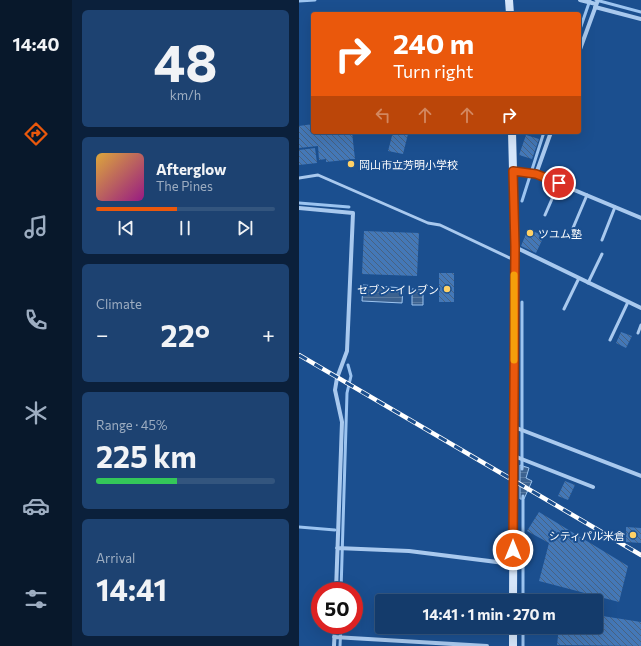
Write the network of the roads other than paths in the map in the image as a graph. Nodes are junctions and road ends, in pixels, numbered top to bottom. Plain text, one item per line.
1 (509, 0) edge
2 (580, 0) edge
3 (594, 3) edge
4 (510, 12) edge
5 (641, 19) edge
6 (581, 45) edge
7 (512, 134) edge
8 (550, 134) edge
9 (513, 171) junction
10 (532, 173) junction
11 (299, 178) edge
12 (559, 183) junction
13 (587, 195) junction
14 (615, 207) junction
15 (299, 208) edge
16 (545, 215) dead end
17 (641, 218) edge
18 (573, 228) dead end
19 (601, 240) dead end
20 (515, 247) junction
21 (602, 254) dead end
22 (514, 260) junction
23 (579, 278) junction
24 (588, 283) junction
25 (628, 302) junction
26 (641, 308) edge
27 (564, 310) dead end
28 (641, 325) edge
29 (637, 333) dead end
30 (610, 340) dead end
31 (516, 428) junction
32 (516, 457) junction
33 (641, 476) edge
34 (593, 487) dead end
35 (341, 548) junction
36 (513, 564) junction
37 (337, 582) edge
38 (513, 594) edge
39 (337, 634) edge
40 (513, 634) edge
41 (338, 638) junction
42 (334, 646) edge
43 (487, 646) edge
44 (513, 646) edge

1 - 4 main road
2 - 3 street
3 - 5 street
3 - 6 street
7 - 9 main road
8 - 10 street
9 - 10 street
9 - 20 main road
10 - 12 street
11 - 22 lane
12 - 13 street
12 - 16 lane
13 - 14 street
13 - 18 lane
14 - 17 street
14 - 19 lane
15 - 35 street
20 - 22 main road
20 - 23 street
21 - 24 lane
22 - 31 main road
23 - 24 street
23 - 27 lane
24 - 25 street
25 - 26 street
25 - 30 lane
28 - 29 lane
31 - 32 main road
31 - 33 street
32 - 34 street
32 - 36 main road
35 - 36 street
35 - 37 street
36 - 38 main road
39 - 41 street
40 - 44 main road
41 - 42 street
41 - 43 street

